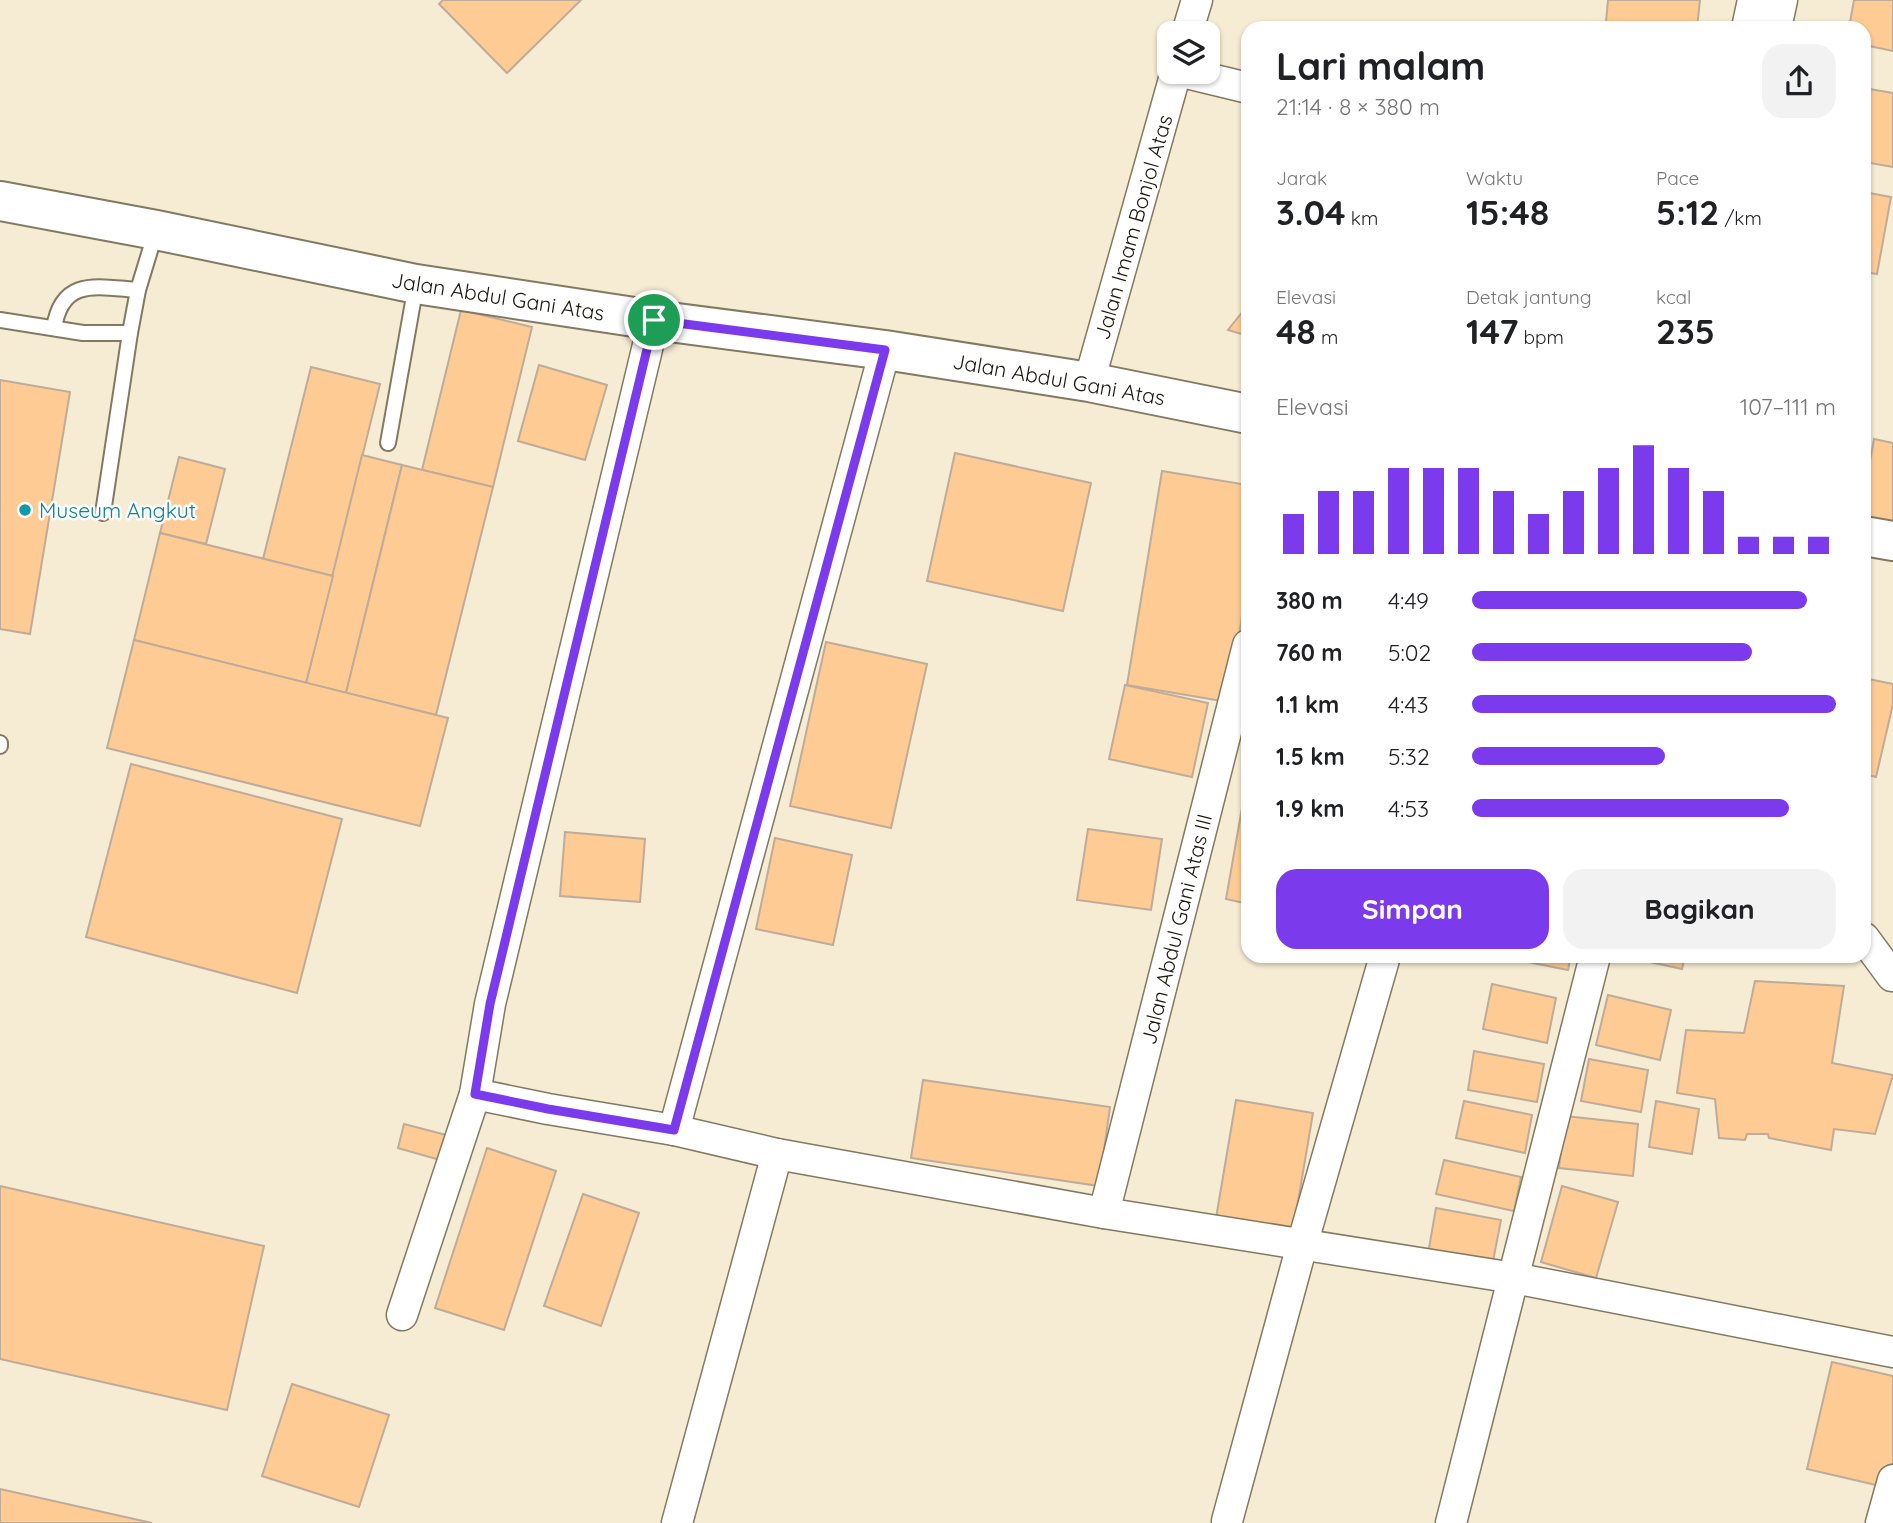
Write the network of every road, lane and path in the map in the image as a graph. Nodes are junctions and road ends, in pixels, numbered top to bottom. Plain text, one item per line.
1 (1198, 0) edge
2 (1753, 0) edge
3 (1782, 0) edge
4 (1191, 21) edge
5 (1748, 21) edge
6 (1778, 21) edge
7 (1220, 81) edge
8 (1173, 84) edge
9 (1241, 86) edge
10 (0, 201) edge
11 (156, 230) junction
12 (416, 284) junction
13 (138, 290) junction
14 (0, 320) edge
15 (654, 320) junction
16 (54, 328) junction
17 (130, 333) junction
18 (885, 350) junction
19 (1090, 382) junction
20 (1241, 413) edge
21 (388, 443) dead end
22 (103, 513) dead end
23 (1871, 537) edge
24 (1893, 541) edge
25 (1241, 673) edge
26 (1871, 948) edge
27 (1383, 963) edge
28 (1593, 963) edge
29 (1892, 976) edge
30 (475, 1094) junction
31 (674, 1130) junction
32 (778, 1154) junction
33 (1104, 1213) junction
34 (1302, 1245) junction
35 (1514, 1278) junction
36 (402, 1315) dead end
37 (1893, 1352) edge
38 (1893, 1480) edge
39 (1227, 1521) dead end
40 (677, 1523) edge
41 (1451, 1523) edge
42 (1881, 1523) edge

1 - 4 street
2 - 5 street
3 - 6 street
7 - 9 street
8 - 19 street, Jalan Imam Bonjol Atas
10 - 11 street, Jalan Abdul Gani Atas
11 - 12 street, Jalan Abdul Gani Atas
11 - 13 lane
12 - 15 street, Jalan Abdul Gani Atas
12 - 21 lane
13 - 16 lane
13 - 17 lane
14 - 16 lane
15 - 18 street, Jalan Abdul Gani Atas
15 - 30 street
16 - 17 lane
17 - 22 lane
18 - 19 street, Jalan Abdul Gani Atas
18 - 31 street
19 - 20 street, Jalan Abdul Gani Atas
23 - 24 street
25 - 33 street, Jalan Abdul Gani Atas III
26 - 29 street
27 - 34 street
28 - 35 street
30 - 31 street
30 - 36 street
31 - 32 street
32 - 33 street
32 - 40 street
33 - 34 street
34 - 35 street
34 - 39 street
35 - 37 street
35 - 41 street
38 - 42 street

